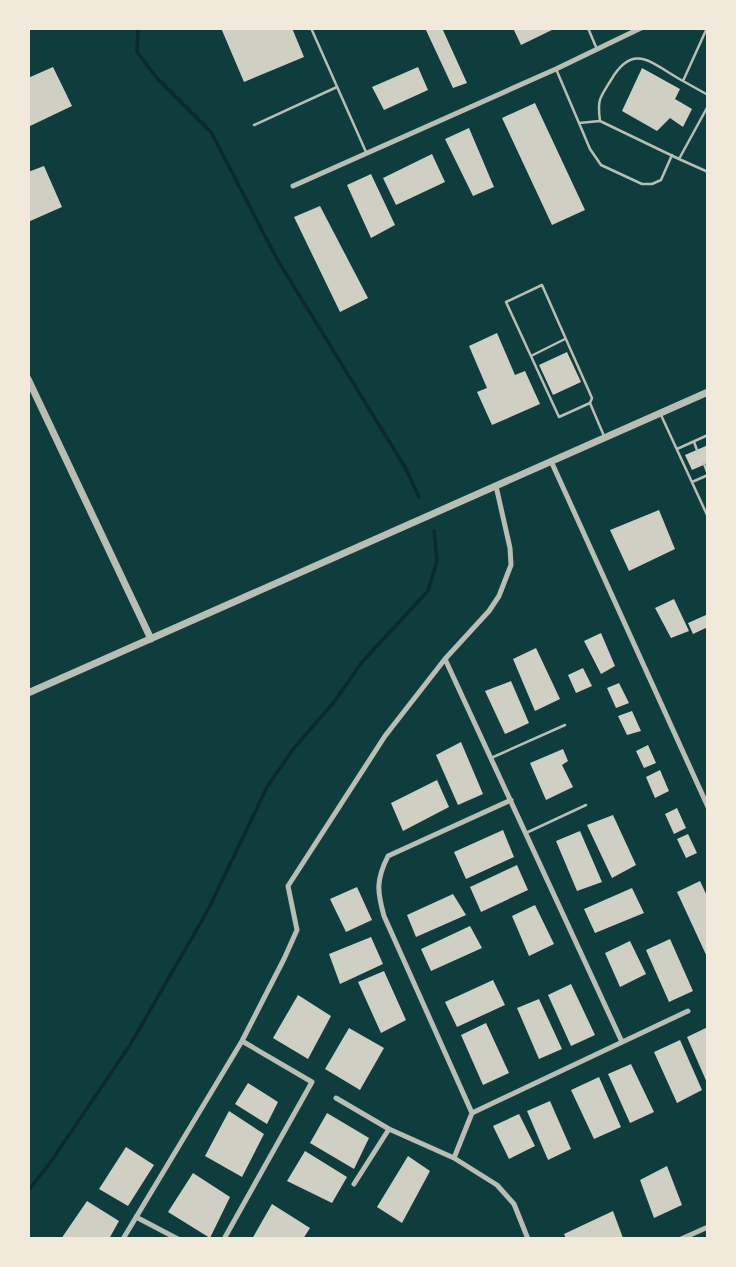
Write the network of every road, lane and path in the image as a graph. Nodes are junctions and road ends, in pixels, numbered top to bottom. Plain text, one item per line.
1 (311, 28) edge
2 (588, 28) edge
3 (641, 28) edge
4 (708, 28) edge
5 (597, 49) junction
6 (556, 69) junction
7 (683, 81) junction
8 (337, 87) junction
9 (708, 95) edge
10 (708, 106) edge
11 (600, 121) junction
12 (579, 124) junction
13 (254, 125) dead end
14 (366, 152) junction
15 (672, 155) junction
16 (679, 159) junction
17 (708, 172) edge
18 (293, 186) dead end
19 (565, 340) junction
20 (531, 356) junction
21 (28, 379) edge
22 (708, 392) edge
23 (590, 403) junction
24 (659, 412) junction
25 (604, 436) junction
26 (707, 436) edge
27 (694, 442) junction
28 (708, 443) edge
29 (677, 449) junction
30 (697, 450) dead end
31 (551, 461) junction
32 (704, 464) dead end
33 (708, 475) edge
34 (692, 482) junction
35 (496, 486) junction
36 (708, 517) edge
37 (150, 639) junction
38 (445, 659) junction
39 (28, 693) edge
40 (565, 725) dead end
41 (491, 758) junction
42 (511, 800) junction
43 (586, 805) dead end
44 (708, 807) edge
45 (526, 833) junction
46 (688, 1011) dead end
47 (242, 1041) junction
48 (622, 1042) junction
49 (335, 1098) dead end
50 (472, 1113) junction
51 (389, 1129) junction
52 (454, 1158) junction
53 (354, 1184) dead end
54 (136, 1217) junction
55 (708, 1227) edge
56 (122, 1239) edge
57 (178, 1239) edge
58 (224, 1239) edge
59 (528, 1239) edge
60 (681, 1239) edge

1 - 8 lane
2 - 5 lane
3 - 5 street
4 - 7 lane
5 - 6 street
6 - 12 lane
6 - 14 street
7 - 9 lane
7 - 11 lane
8 - 13 lane
8 - 14 lane
10 - 16 lane
11 - 12 lane
11 - 15 lane
12 - 15 lane
14 - 18 street
15 - 16 lane
16 - 17 lane
19 - 20 lane
19 - 20 lane
19 - 23 lane
20 - 23 lane
21 - 37 street
22 - 24 street
23 - 25 lane
24 - 25 street
24 - 29 lane
25 - 31 street
26 - 27 lane
26 - 28 lane
27 - 29 lane
27 - 30 lane
29 - 34 lane
31 - 35 street
31 - 44 street
32 - 33 lane
33 - 34 lane
34 - 36 lane
35 - 37 street
35 - 38 street
37 - 39 street
38 - 41 street
38 - 47 street
40 - 41 lane
41 - 42 street
42 - 45 street
42 - 50 street
43 - 45 lane
45 - 48 street
46 - 48 street
47 - 54 street
47 - 58 street
48 - 50 street
49 - 51 street
50 - 52 street
51 - 52 street
51 - 53 street
52 - 59 street
54 - 56 street
54 - 57 street
55 - 60 street

